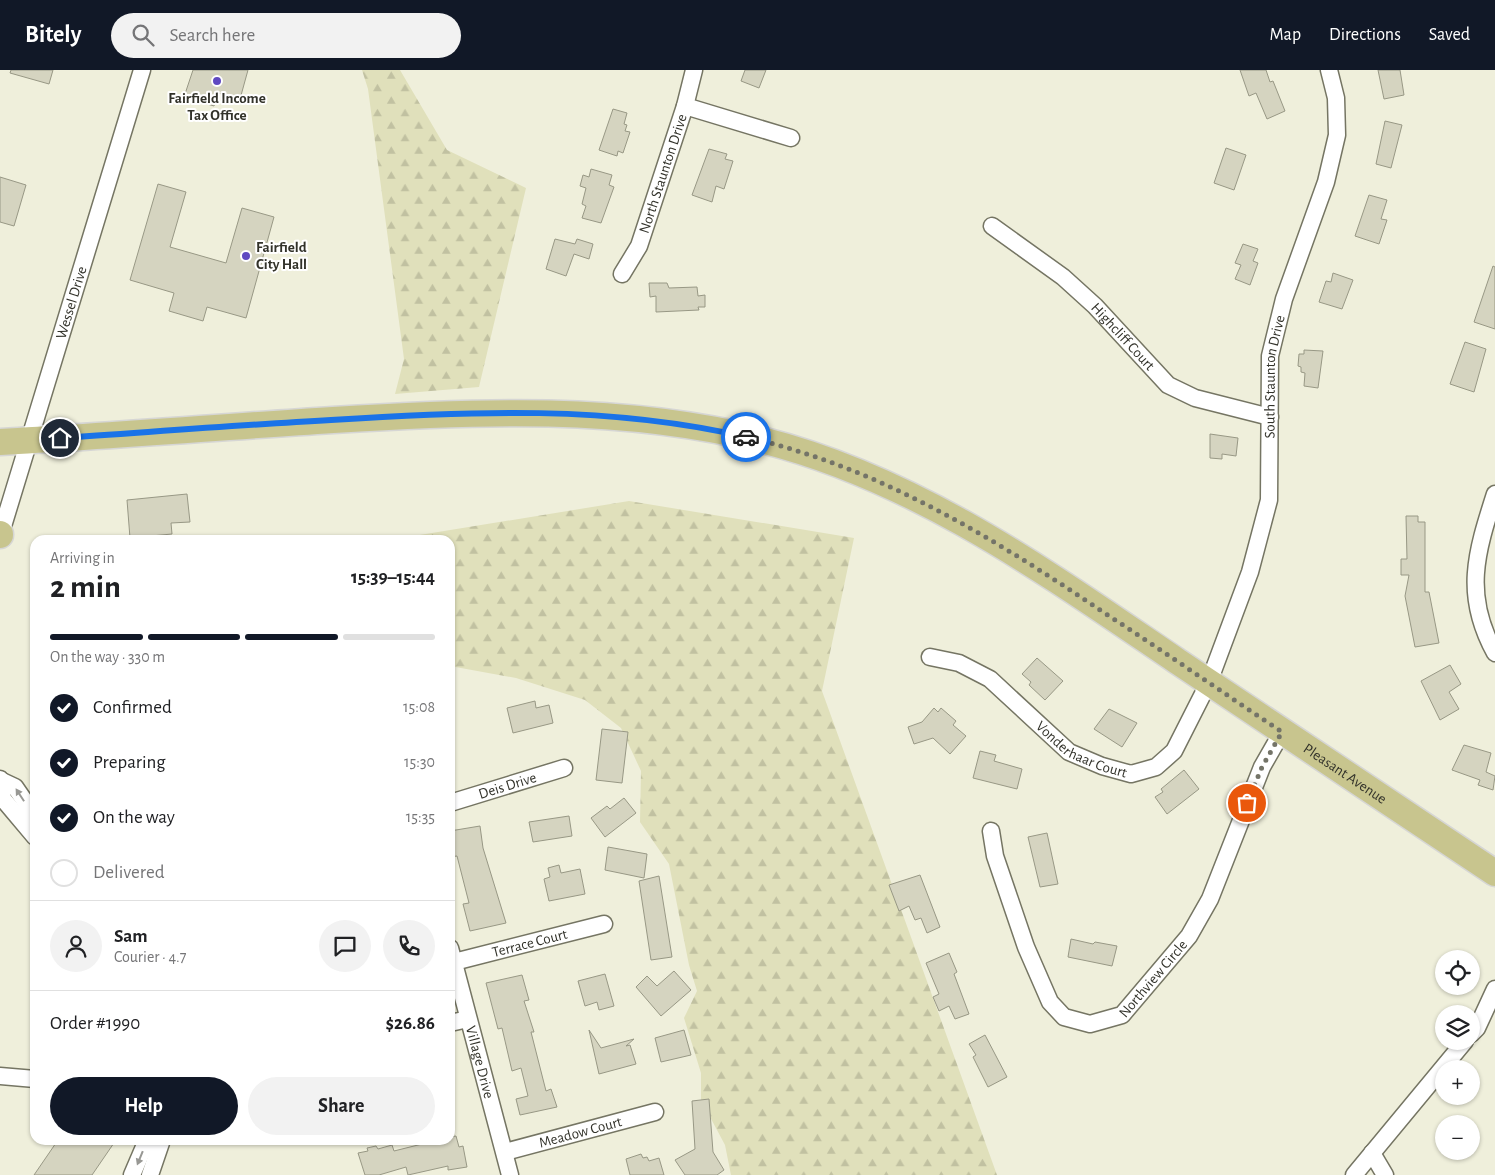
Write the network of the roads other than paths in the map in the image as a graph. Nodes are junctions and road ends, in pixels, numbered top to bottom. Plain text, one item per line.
1 (142, 70) edge
2 (694, 70) edge
3 (1329, 70) edge
4 (685, 106) junction
5 (791, 138) dead end
6 (992, 226) dead end
7 (622, 274) dead end
8 (1270, 417) junction
9 (30, 440) junction
10 (0, 442) edge
11 (1495, 494) edge
12 (0, 535) edge
13 (1495, 653) edge
14 (930, 657) dead end
15 (1209, 682) junction
16 (1282, 732) junction
17 (564, 768) dead end
18 (0, 779) edge
19 (455, 801) edge
20 (30, 809) edge
21 (30, 831) edge
22 (991, 831) dead end
23 (1495, 873) edge
24 (604, 924) dead end
25 (455, 954) edge
26 (455, 967) edge
27 (1495, 989) edge
28 (468, 1019) junction
29 (455, 1022) edge
30 (1480, 1022) edge
31 (1458, 1050) edge
32 (0, 1076) edge
33 (30, 1079) edge
34 (655, 1112) dead end
35 (145, 1145) edge
36 (160, 1145) edge
37 (506, 1152) junction
38 (1372, 1153) junction
39 (132, 1175) edge
40 (150, 1175) edge
41 (510, 1175) edge
42 (1354, 1175) edge
43 (1385, 1175) edge

1 - 9 street, Wessel Drive
2 - 4 street, North Staunton Drive
3 - 8 street, South Staunton Drive
4 - 5 street
4 - 7 street, North Staunton Drive
6 - 8 street, Highcliff Court
8 - 15 street, South Staunton Drive
9 - 10 main road, Pleasant Avenue
9 - 12 street, Wessel Drive
9 - 15 main road, Pleasant Avenue
11 - 13 street
14 - 15 street, Vonderhaar Court
15 - 16 main road, Pleasant Avenue
16 - 22 street, Northview Circle
16 - 23 main road, Pleasant Avenue
17 - 19 street, Deis Drive
20 -> 18 street
18 - 21 street
24 - 25 street, Terrace Court
26 - 28 street, Village Drive
27 - 30 street
28 - 29 street
28 - 37 street, Village Drive
31 - 38 street
32 - 33 street
34 - 37 street, Meadow Court
35 -> 39 street
36 - 40 street
37 - 41 street, Village Drive
38 - 42 street
38 - 43 street

